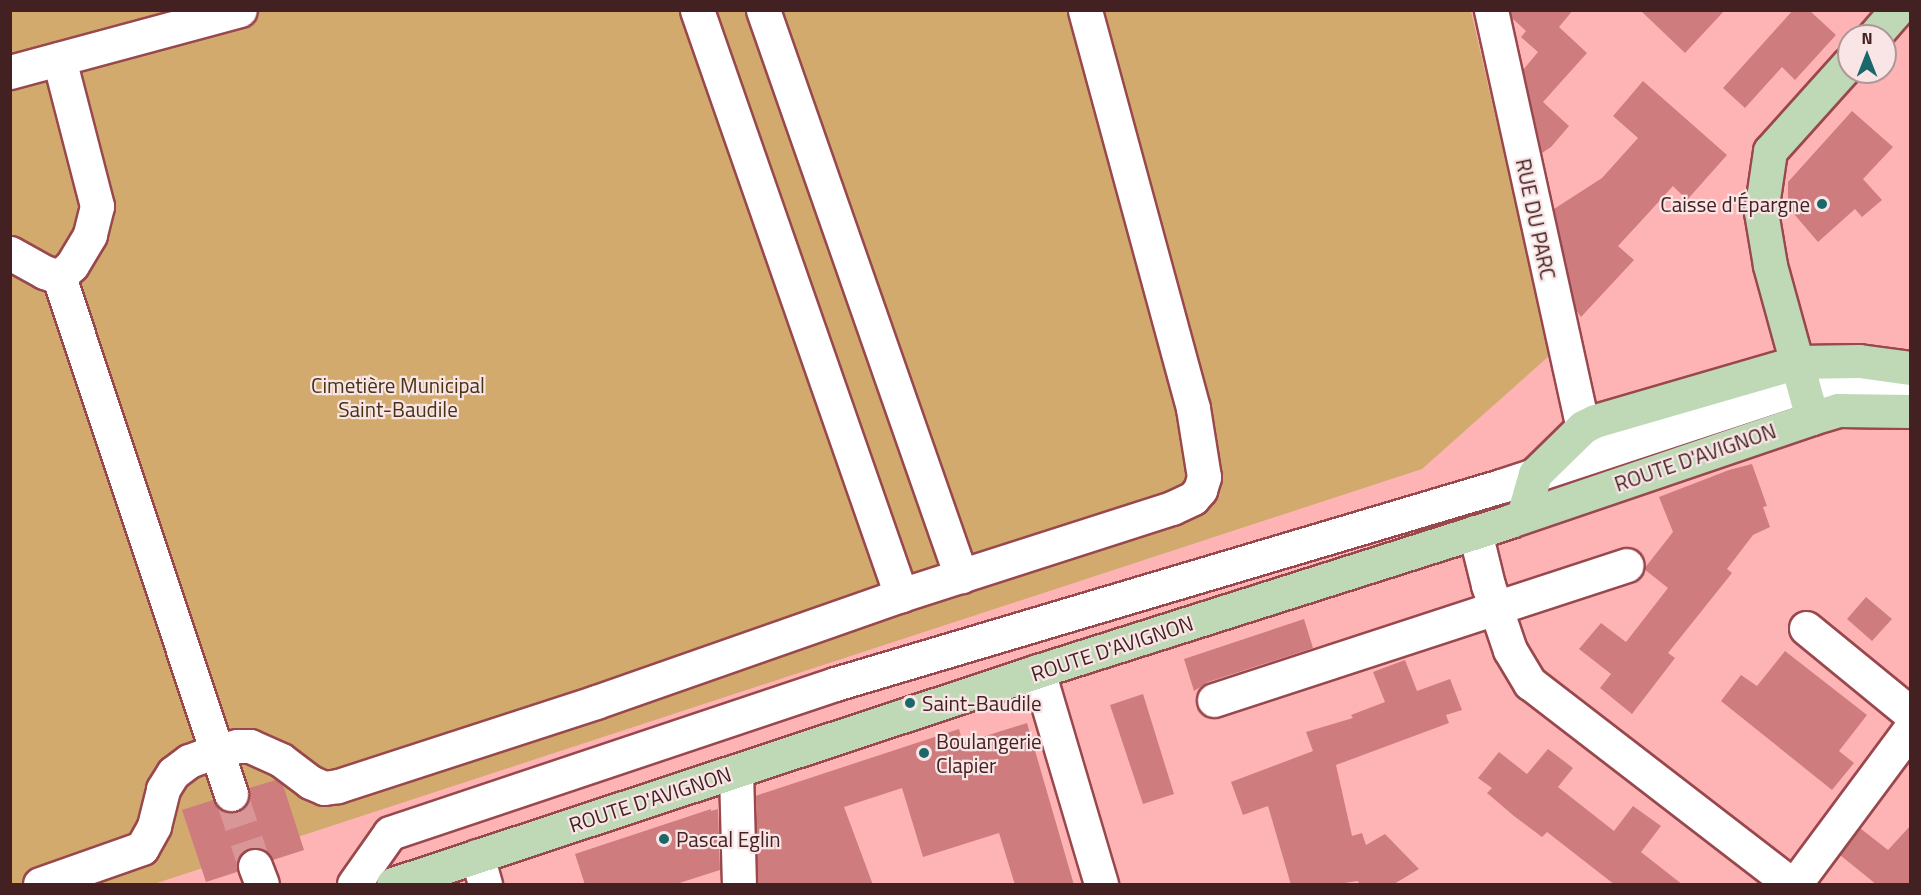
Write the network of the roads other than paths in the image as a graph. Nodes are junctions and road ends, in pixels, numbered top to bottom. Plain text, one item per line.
1 (240, 10) edge
2 (696, 10) edge
3 (763, 10) edge
4 (1085, 10) edge
5 (1491, 10) edge
6 (1896, 10) edge
7 (1884, 24) edge
8 (58, 59) junction
9 (10, 72) edge
10 (1837, 76) edge
11 (10, 253) edge
12 (59, 277) junction
13 (1911, 368) edge
14 (1911, 386) edge
15 (1804, 390) junction
16 (1911, 411) edge
17 (1583, 427) junction
18 (1535, 474) junction
19 (1523, 516) junction
20 (1475, 532) junction
21 (1626, 565) dead end
22 (961, 576) junction
23 (901, 595) junction
24 (1495, 608) junction
25 (1086, 610) junction
26 (1806, 628) dead end
27 (1038, 672) junction
28 (1214, 700) dead end
29 (1911, 713) edge
30 (1911, 729) edge
31 (216, 751) junction
32 (736, 771) junction
33 (231, 794) tunnel mouth
34 (481, 870) edge
35 (40, 885) edge
36 (354, 885) edge
37 (360, 885) edge
38 (393, 885) edge
39 (739, 885) edge
40 (1101, 885) edge
41 (1791, 885) edge
42 (1796, 885) edge

1 - 8 street
2 - 23 street
3 - 22 street
4 - 22 street
5 - 17 street, RUE DU PARC
6 - 7 main road
8 - 9 street
8 - 12 street
10 - 15 main road
11 - 12 street
12 - 31 street
13 - 15 main road
14 - 15 street
15 - 16 main road
15 - 17 main road
15 - 18 street
15 - 19 main road, ROUTE D'AVIGNON
17 - 18 main road
18 - 19 main road
18 - 25 street
19 - 20 main road, ROUTE D'AVIGNON
20 - 24 street
20 - 27 main road, ROUTE D'AVIGNON
21 - 24 street
22 - 23 street
23 - 31 street
24 - 28 street
24 - 41 street
25 - 36 street
25 - 37 street
26 - 29 street
27 - 32 main road, ROUTE D'AVIGNON
27 - 40 street
30 - 42 street
31 - 33 street
31 - 35 street
32 - 34 main road, ROUTE D'AVIGNON
32 - 39 street
34 - 38 main road, ROUTE D'AVIGNON

